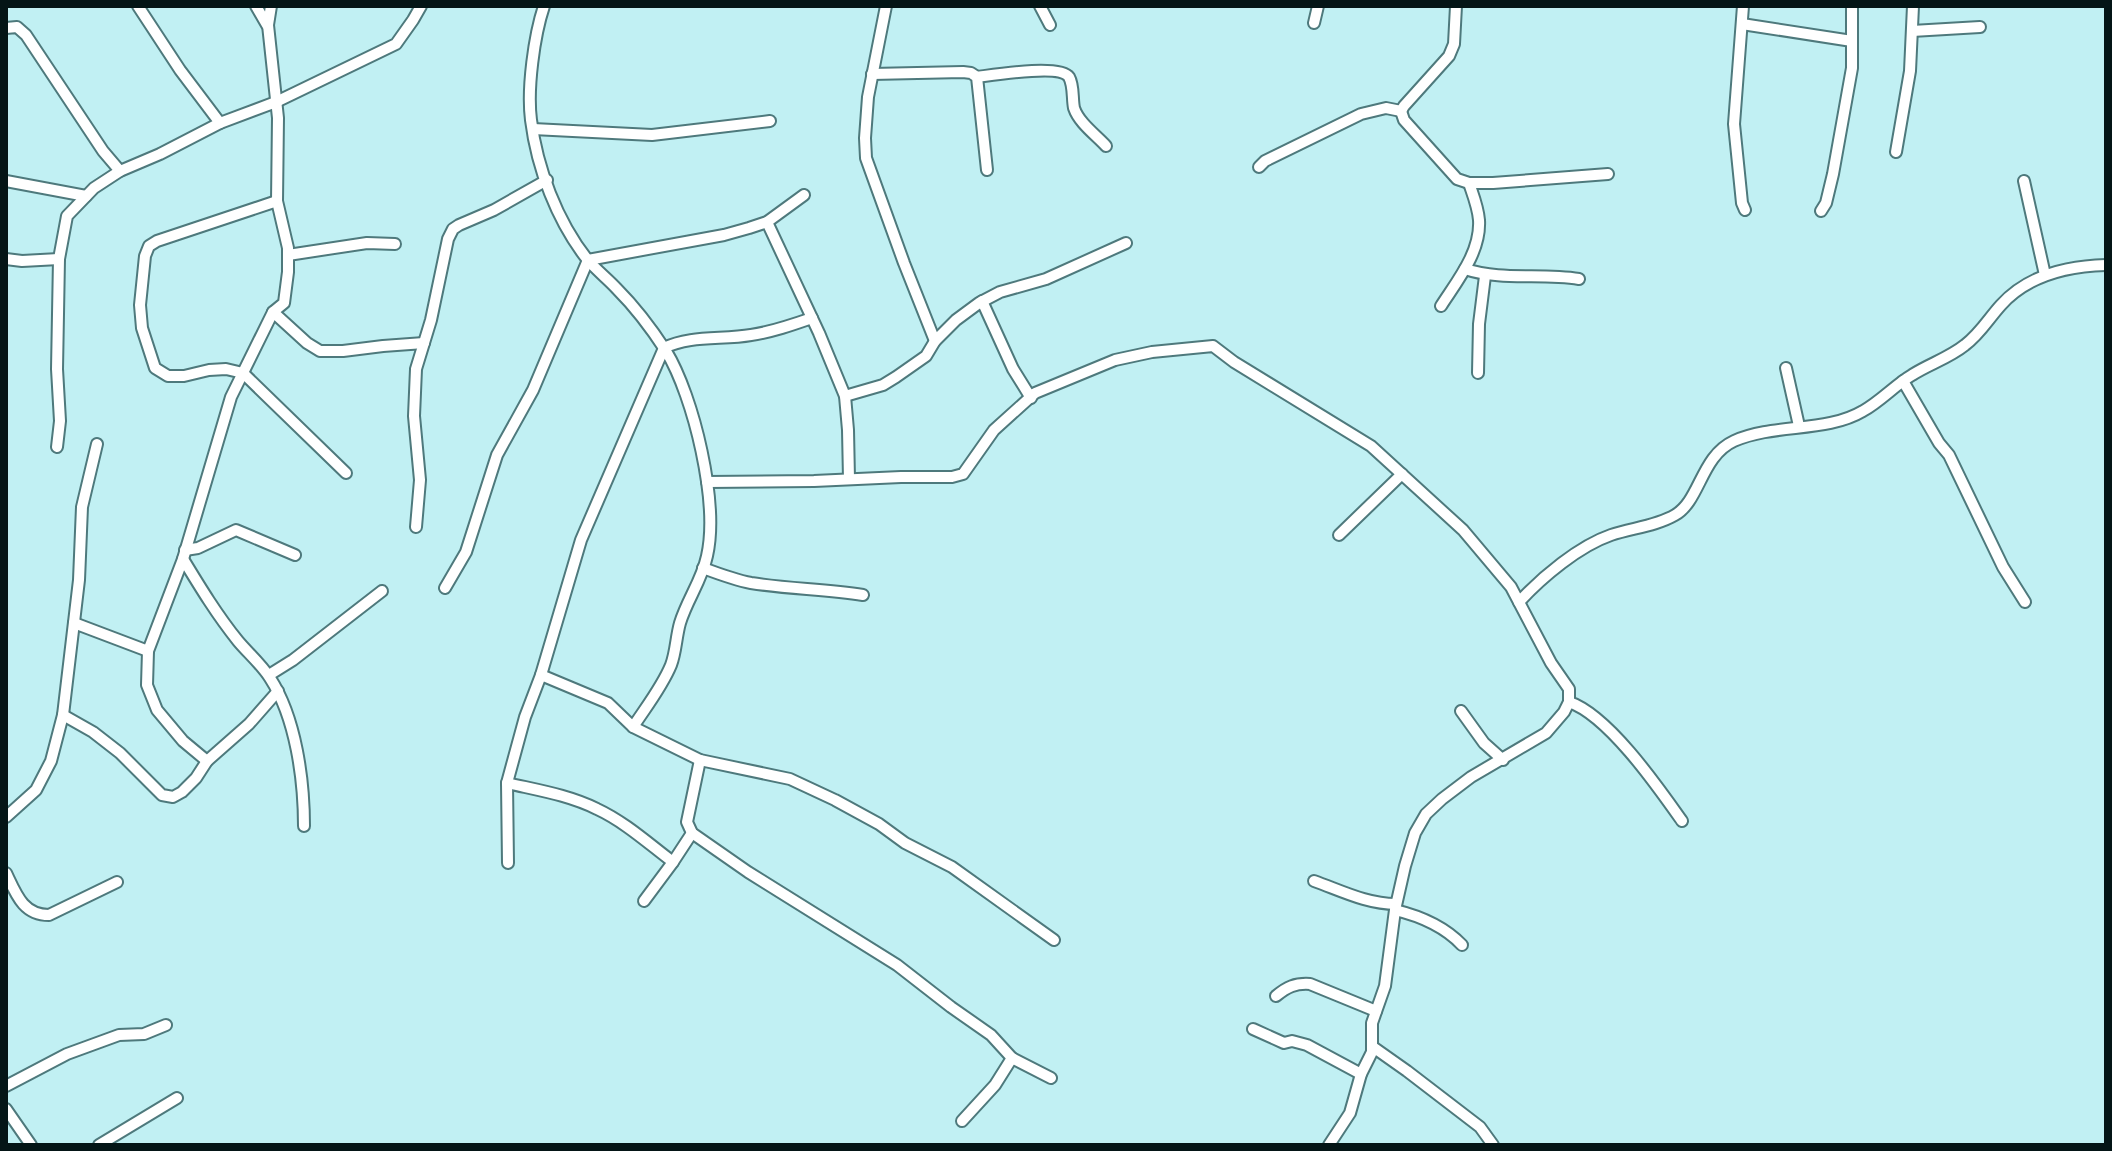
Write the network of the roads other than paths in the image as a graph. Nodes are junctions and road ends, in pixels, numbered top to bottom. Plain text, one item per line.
1 (138, 6) edge
2 (256, 6) edge
3 (271, 6) edge
4 (421, 6) edge
5 (544, 6) edge
6 (886, 6) edge
7 (1040, 6) edge
8 (1318, 6) edge
9 (1456, 6) edge
10 (1743, 6) edge
11 (1852, 6) edge
12 (1913, 6) edge
13 (1314, 23) dead end
14 (1742, 24) junction
15 (268, 25) junction
16 (1050, 25) dead end
17 (1980, 27) dead end
18 (6, 28) edge
19 (1912, 31) junction
20 (1852, 41) junction
21 (872, 74) junction
22 (977, 77) junction
23 (276, 102) junction
24 (1401, 111) junction
25 (770, 121) dead end
26 (220, 123) junction
27 (533, 129) junction
28 (1106, 146) dead end
29 (1896, 152) dead end
30 (1259, 167) dead end
31 (987, 170) dead end
32 (120, 171) junction
33 (1608, 174) dead end
34 (547, 180) junction
35 (6, 181) edge
36 (2024, 181) dead end
37 (1469, 183) junction
38 (804, 195) dead end
39 (86, 196) junction
40 (277, 201) junction
41 (1745, 210) dead end
42 (1821, 211) dead end
43 (767, 222) junction
44 (1126, 243) dead end
45 (395, 244) dead end
46 (288, 255) junction
47 (6, 259) edge
48 (59, 259) junction
49 (588, 260) junction
50 (2106, 265) edge
51 (1465, 269) junction
52 (2045, 275) junction
53 (1485, 276) junction
54 (1579, 279) dead end
55 (982, 301) junction
56 (1441, 306) dead end
57 (273, 312) junction
58 (812, 318) junction
59 (935, 341) junction
60 (424, 343) junction
61 (664, 348) junction
62 (1786, 368) dead end
63 (243, 373) junction
64 (1478, 373) dead end
65 (1903, 381) junction
66 (845, 396) junction
67 (1031, 398) junction
68 (1799, 426) junction
69 (97, 444) dead end
70 (57, 447) dead end
71 (346, 473) dead end
72 (1402, 474) junction
73 (849, 479) junction
74 (707, 482) junction
75 (416, 527) dead end
76 (1339, 535) dead end
77 (184, 554) junction
78 (295, 555) dead end
79 (703, 568) junction
80 (445, 588) dead end
81 (382, 591) dead end
82 (863, 595) dead end
83 (1519, 602) junction
84 (2025, 602) dead end
85 (74, 623) junction
86 (148, 651) junction
87 (269, 675) junction
88 (541, 675) junction
89 (278, 691) junction
90 (1569, 702) junction
91 (1461, 711) dead end
92 (63, 715) junction
93 (633, 727) junction
94 (700, 760) junction
95 (1503, 760) junction
96 (207, 761) junction
97 (507, 783) junction
98 (6, 817) edge
99 (1682, 821) dead end
100 (304, 826) dead end
101 (692, 833) junction
102 (673, 862) junction
103 (508, 863) dead end
104 (6, 873) edge
105 (1314, 881) dead end
106 (117, 882) dead end
107 (644, 901) dead end
108 (1396, 907) junction
109 (1054, 940) dead end
110 (1462, 945) dead end
111 (1276, 996) dead end
112 (1376, 1011) junction
113 (166, 1025) dead end
114 (1253, 1029) dead end
115 (1373, 1047) junction
116 (1012, 1058) junction
117 (1361, 1074) junction
118 (1051, 1078) dead end
119 (6, 1086) edge
120 (177, 1098) dead end
121 (6, 1109) edge
122 (962, 1121) dead end
123 (31, 1145) edge
124 (99, 1145) edge
125 (1329, 1145) edge
126 (1493, 1145) edge

1 - 26 street
2 - 15 street
3 - 15 street
4 - 23 street
5 - 27 street
6 - 21 street
7 - 16 street
8 - 13 street
9 - 24 street
10 - 14 street
11 - 20 street
12 - 19 street
14 - 20 street
14 - 41 street
15 - 23 street
17 - 19 street
18 - 32 street
19 - 29 street
20 - 42 street
21 - 22 street
21 - 59 street
22 - 28 street
22 - 31 street
23 - 26 street
23 - 40 street
24 - 30 street
24 - 37 street
25 - 27 street
26 - 32 street
27 - 34 street
32 - 39 street
33 - 37 street
34 - 49 street
34 - 60 street
35 - 39 street
36 - 52 street
37 - 51 street
38 - 43 street
39 - 48 street
40 - 46 street
40 - 63 street
43 - 49 street
43 - 58 street
44 - 55 street
45 - 46 street
46 - 57 street
47 - 48 street
48 - 70 street
49 - 61 street
49 - 80 street
50 - 52 street
51 - 53 street
51 - 56 street
52 - 65 street
53 - 54 street
53 - 64 street
55 - 59 street
55 - 67 street
57 - 60 street
57 - 63 street
58 - 61 street
58 - 66 street
59 - 66 street
60 - 75 street
61 - 74 street
61 - 88 street
62 - 68 street
63 - 71 street
63 - 77 street
65 - 68 street
65 - 84 street
66 - 73 street
67 - 72 street
67 - 73 street
68 - 83 street
69 - 85 street
72 - 76 street
72 - 83 street
73 - 74 street
74 - 79 street
77 - 78 street
77 - 86 street
77 - 87 street
79 - 82 street
79 - 93 street
81 - 87 street
83 - 90 street
85 - 86 street
85 - 92 street
86 - 96 street
87 - 89 street
88 - 93 street
88 - 97 street
89 - 96 street
89 - 100 street
90 - 95 street
90 - 99 street
91 - 95 street
92 - 96 street
92 - 98 street
93 - 94 street
94 - 101 street
94 - 109 street
95 - 108 street
97 - 102 street
97 - 103 street
101 - 102 street
101 - 116 street
102 - 107 street
104 - 106 street
105 - 108 street
108 - 110 street
108 - 112 street
111 - 112 street
112 - 115 street
113 - 119 street
114 - 117 street
115 - 117 street
115 - 126 street
116 - 118 street
116 - 122 street
117 - 125 street
120 - 124 street
121 - 123 street

